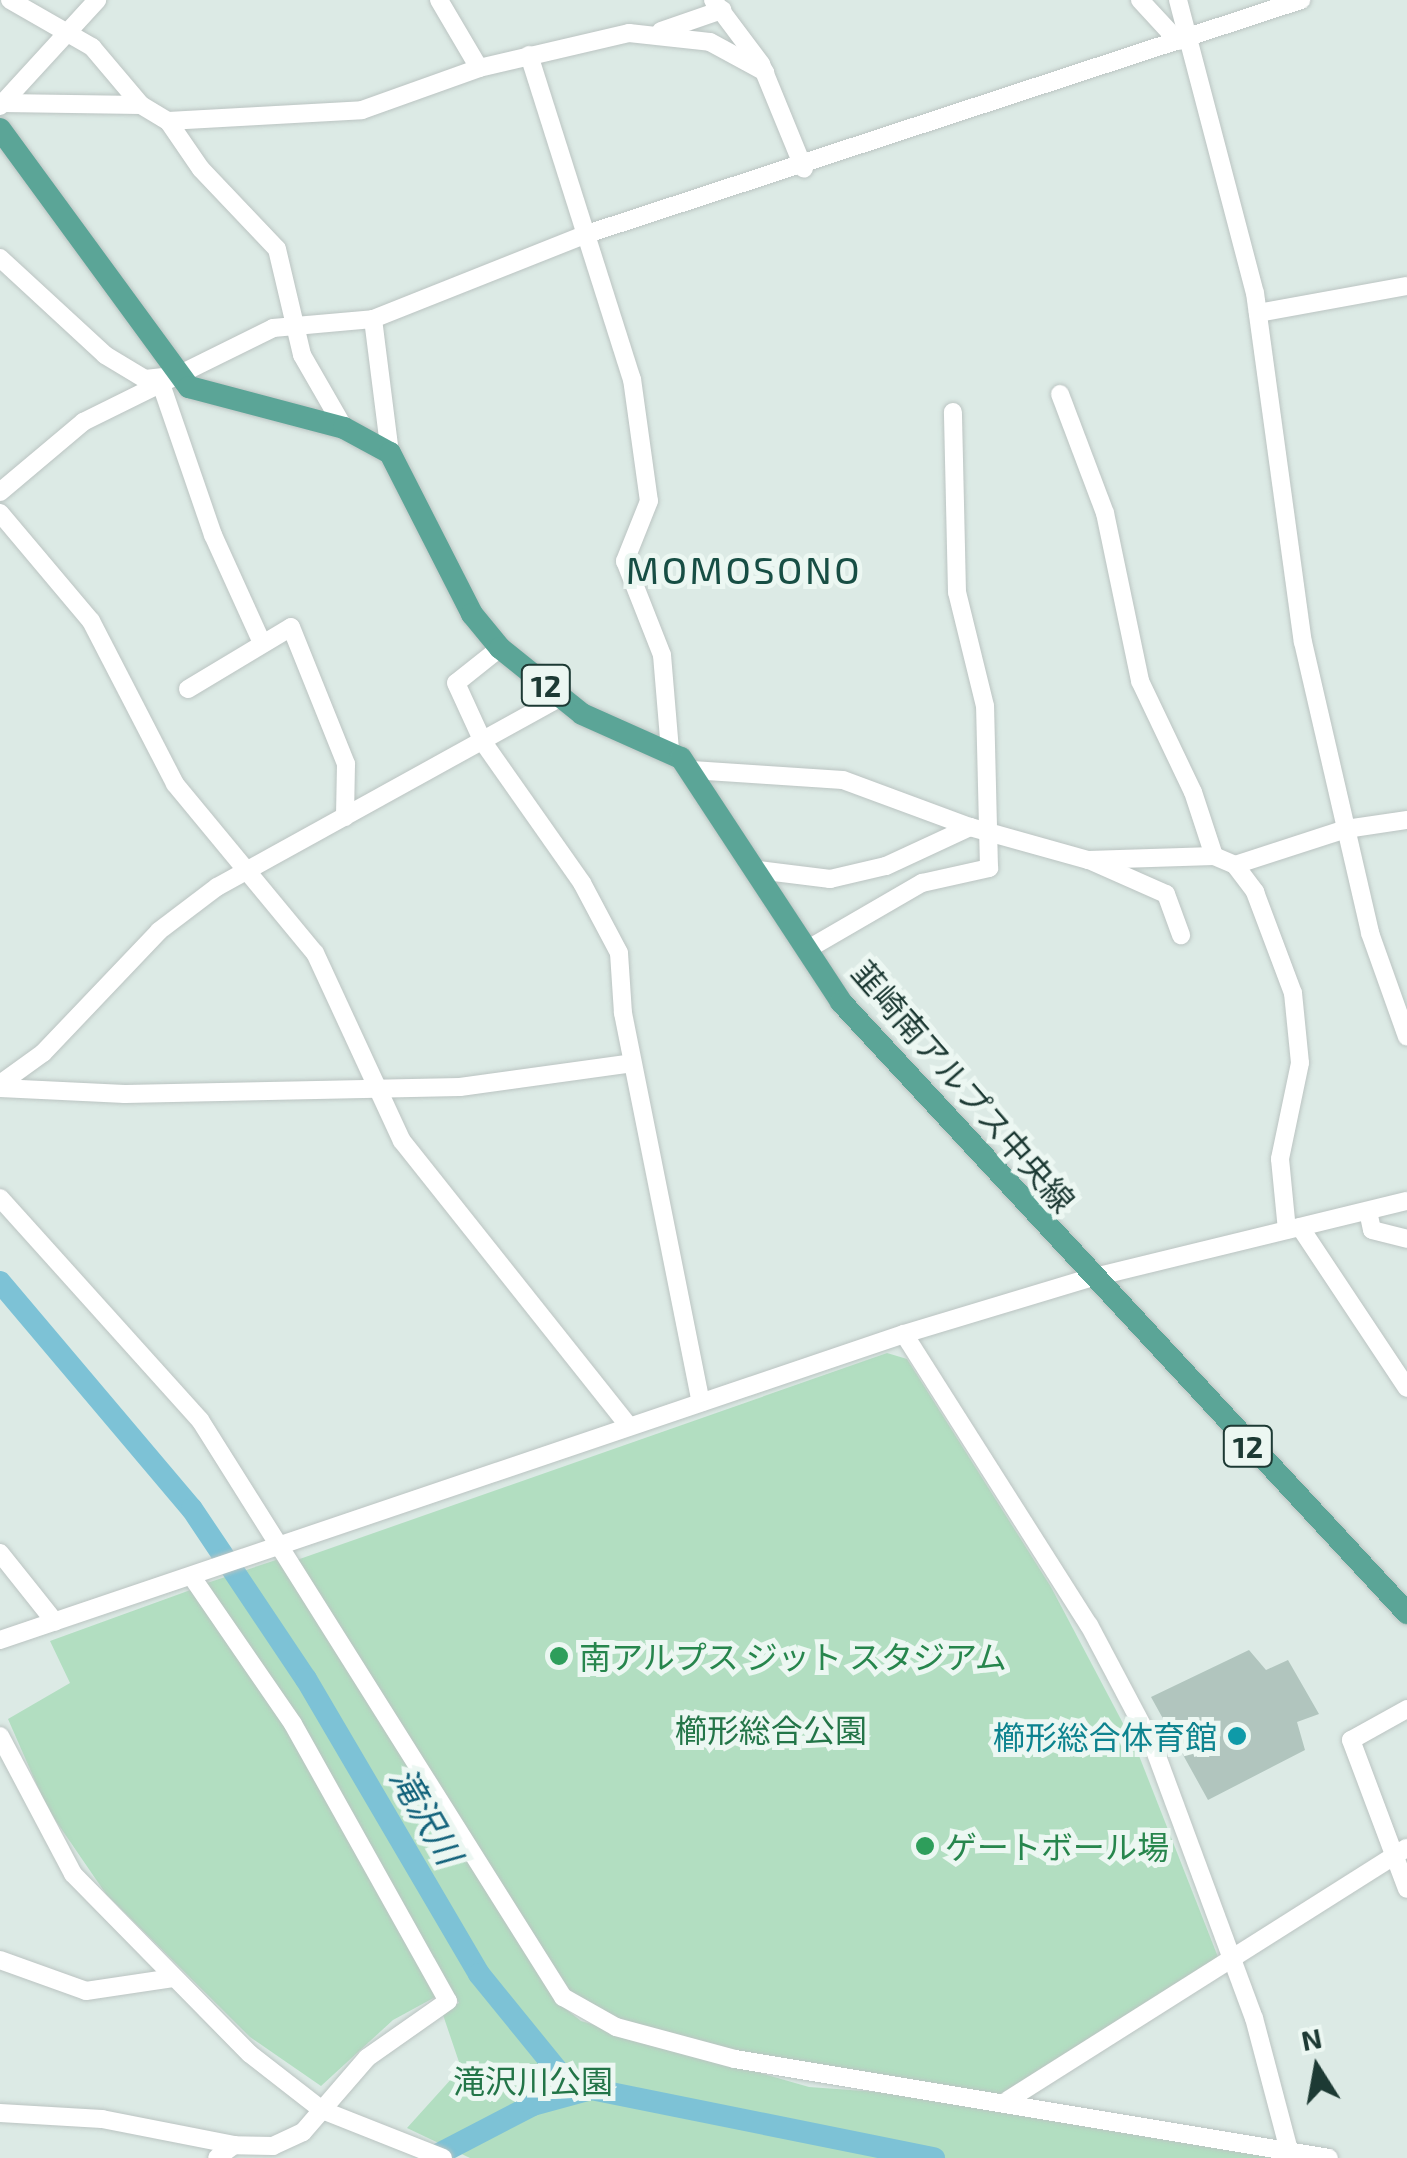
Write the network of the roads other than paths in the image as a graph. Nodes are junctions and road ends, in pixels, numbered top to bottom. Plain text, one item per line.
1 (10, 0) edge
2 (97, 0) edge
3 (439, 0) edge
4 (1140, 0) edge
5 (1178, 0) edge
6 (1301, 0) edge
7 (717, 5) edge
8 (64, 30) junction
9 (656, 32) junction
10 (1183, 39) junction
11 (528, 55) junction
12 (479, 68) junction
13 (765, 72) junction
14 (1, 104) edge
15 (140, 105) junction
16 (168, 121) junction
17 (0, 129) edge
18 (804, 169) junction
19 (584, 236) junction
20 (0, 258) edge
21 (1407, 286) edge
22 (1258, 313) junction
23 (374, 319) junction
24 (297, 323) junction
25 (170, 380) junction
26 (1060, 394) dead end
27 (953, 412) dead end
28 (344, 428) junction
29 (390, 452) junction
30 (0, 492) edge
31 (0, 513) edge
32 (262, 643) junction
33 (500, 648) junction
34 (188, 688) dead end
35 (561, 698) junction
36 (483, 742) junction
37 (670, 752) junction
38 (692, 770) junction
39 (345, 817) junction
40 (1407, 820) edge
41 (1346, 829) junction
42 (979, 830) junction
43 (1214, 856) junction
44 (1088, 860) junction
45 (1235, 865) junction
46 (886, 866) junction
47 (247, 869) junction
48 (758, 870) junction
49 (895, 899) junction
50 (1181, 935) dead end
51 (808, 949) junction
52 (1407, 1037) edge
53 (632, 1063) junction
54 (0, 1086) edge
55 (376, 1088) junction
56 (0, 1198) edge
57 (1407, 1201) edge
58 (1368, 1210) junction
59 (1294, 1228) junction
60 (1407, 1239) edge
61 (1090, 1278) junction
62 (904, 1334) junction
63 (1407, 1388) edge
64 (701, 1402) junction
65 (629, 1426) junction
66 (275, 1550) junction
67 (0, 1553) edge
68 (195, 1576) junction
69 (1407, 1613) edge
70 (56, 1622) junction
71 (0, 1640) edge
72 (1407, 1708) edge
73 (0, 1736) edge
74 (1402, 1852) edge
75 (1407, 1889) edge
76 (0, 1960) edge
77 (1234, 1960) junction
78 (173, 1978) junction
79 (1008, 2100) junction
80 (322, 2110) junction
81 (0, 2114) edge
82 (234, 2145) junction
83 (1290, 2154) edge
84 (217, 2158) edge
85 (443, 2158) edge
86 (1329, 2158) edge

1 - 8 street
2 - 8 street
3 - 12 street
4 - 10 street
5 - 10 street
6 - 10 street
7 - 9 street
7 - 13 street
8 - 14 street
8 - 15 street
9 - 11 street
9 - 13 street
10 - 18 street
10 - 22 street
11 - 12 street
11 - 19 street
12 - 16 street
13 - 18 street
14 - 15 street
15 - 16 street
16 - 24 street
17 - 25 main road
18 - 19 street
19 - 23 street
19 - 37 street
20 - 25 street
21 - 22 street
22 - 41 street
23 - 24 street
23 - 29 street
24 - 25 street
24 - 28 street
25 - 28 main road
25 - 30 street
25 - 32 street
26 - 43 street
27 - 42 street
28 - 29 main road
29 - 33 main road, 韮崎南アルプス中央線 / 12
31 - 47 street
32 - 34 street
32 - 39 street
33 - 35 main road, 韮崎南アルプス中央線 / 12
33 - 36 street
35 - 36 street
35 - 37 main road, 韮崎南アルプス中央線 / 12
36 - 39 street
36 - 53 street
37 - 38 main road, 韮崎南アルプス中央線 / 12
38 - 42 street
38 - 48 main road, 韮崎南アルプス中央線 / 12
39 - 47 street
40 - 41 street
41 - 45 street
41 - 52 street
42 - 44 street
42 - 46 street
42 - 49 street
43 - 44 street
43 - 45 street
44 - 50 street
45 - 59 street
46 - 48 street
46 - 49 street
47 - 54 street
47 - 55 street
48 - 51 main road, 韮崎南アルプス中央線 / 12
49 - 51 street
51 - 61 main road, 韮崎南アルプス中央線 / 12
53 - 55 street
53 - 64 street
54 - 55 street
55 - 65 street
56 - 66 street
57 - 58 street
58 - 59 street
58 - 60 street
59 - 61 street
59 - 63 street
61 - 62 street
61 - 69 main road, 韮崎南アルプス中央線 / 12
62 - 64 street
62 - 77 street
64 - 65 street
65 - 66 street
66 - 68 street
66 - 79 street
67 - 70 street
68 - 70 street
68 - 80 street
70 - 71 street
72 - 74 street
73 - 78 street
74 - 75 street
74 - 77 street
76 - 78 street
77 - 79 street
77 - 83 street
78 - 80 street
79 - 83 street
80 - 82 street
80 - 85 street
81 - 82 street
82 - 84 street
83 - 86 street

